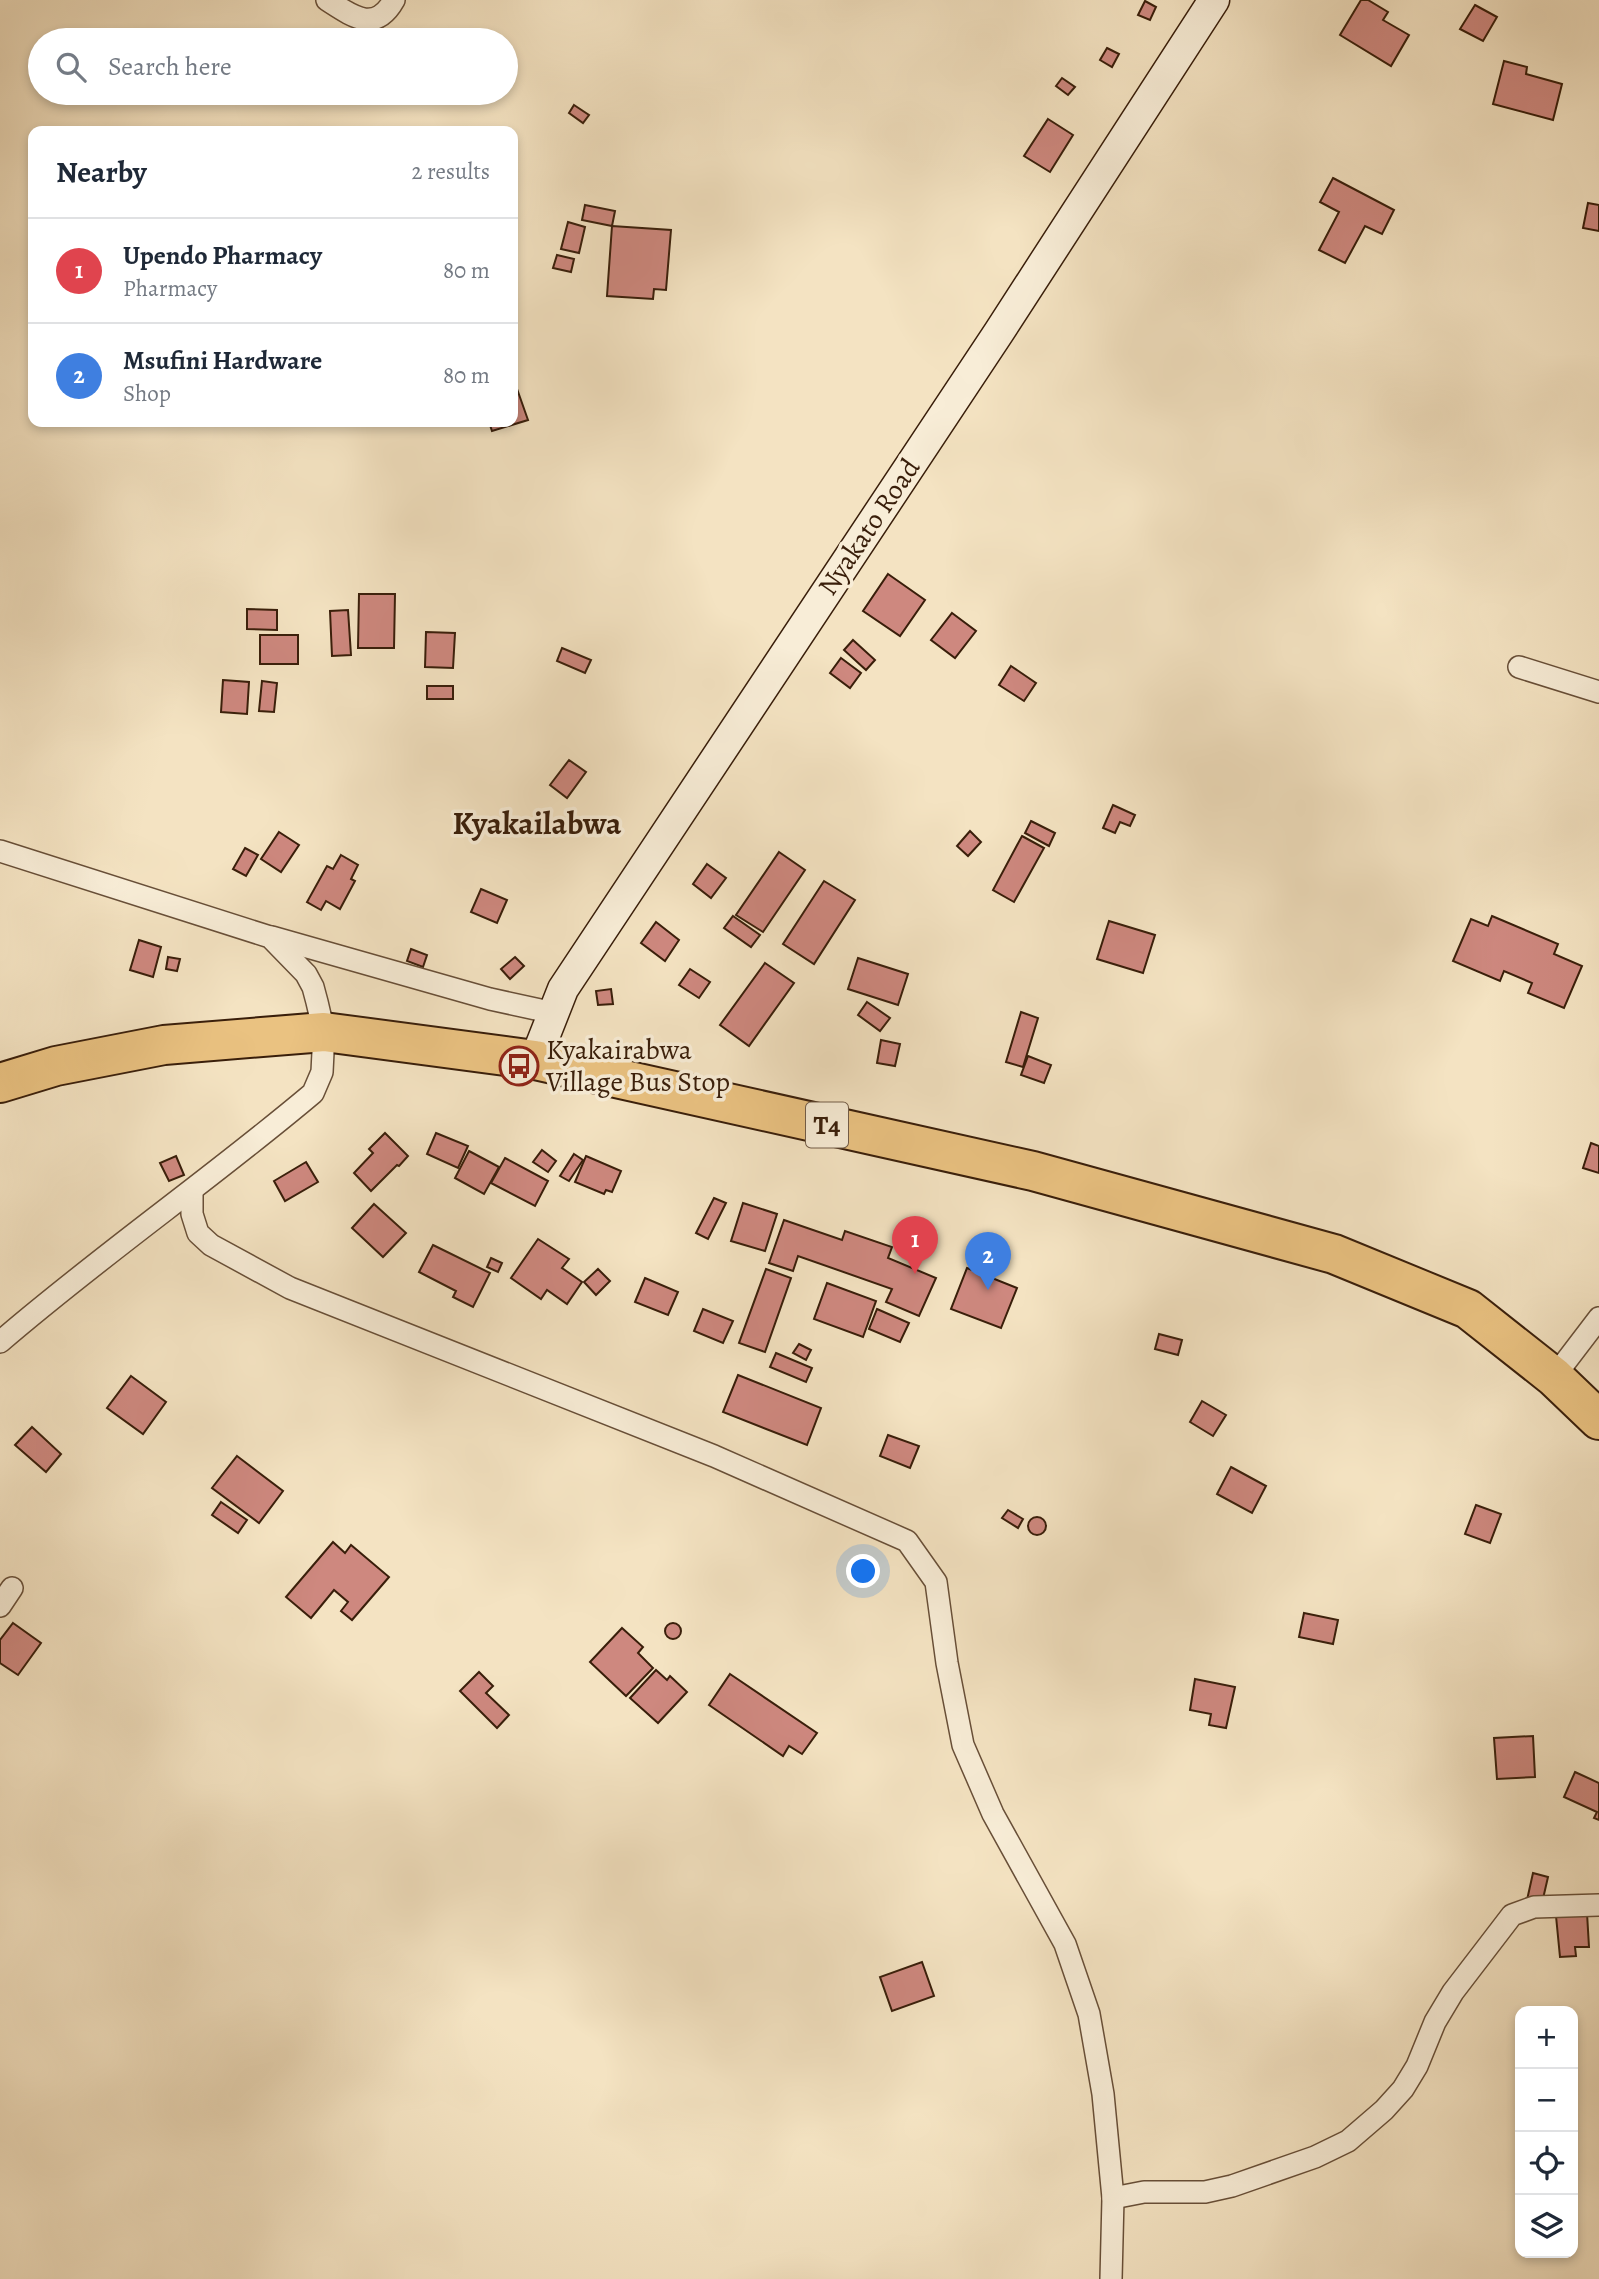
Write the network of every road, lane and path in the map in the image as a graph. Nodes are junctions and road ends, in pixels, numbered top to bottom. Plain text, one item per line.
1 (327, 0) edge
2 (394, 0) edge
3 (1214, 0) edge
4 (1519, 667) dead end
5 (1599, 692) edge
6 (0, 851) edge
7 (270, 937) junction
8 (554, 1013) junction
9 (324, 1032) junction
10 (535, 1059) junction
11 (0, 1083) edge
12 (192, 1191) junction
13 (1599, 1318) edge
14 (0, 1342) edge
15 (1555, 1377) junction
16 (1599, 1420) edge
17 (12, 1588) dead end
18 (0, 1606) edge
19 (1599, 1905) edge
20 (1113, 2198) junction
21 (1111, 2279) edge

1 - 2 street
3 - 8 street, Nyakato Road
4 - 5 street
6 - 7 street
7 - 8 street
7 - 9 street
8 - 10 street, Nyakato Road
9 - 10 highway, T4
9 - 11 highway, T4
9 - 12 street
10 - 15 highway, T4
12 - 14 street
12 - 20 street
13 - 15 street
15 - 16 highway, T4
17 - 18 street
19 - 20 street
20 - 21 street

